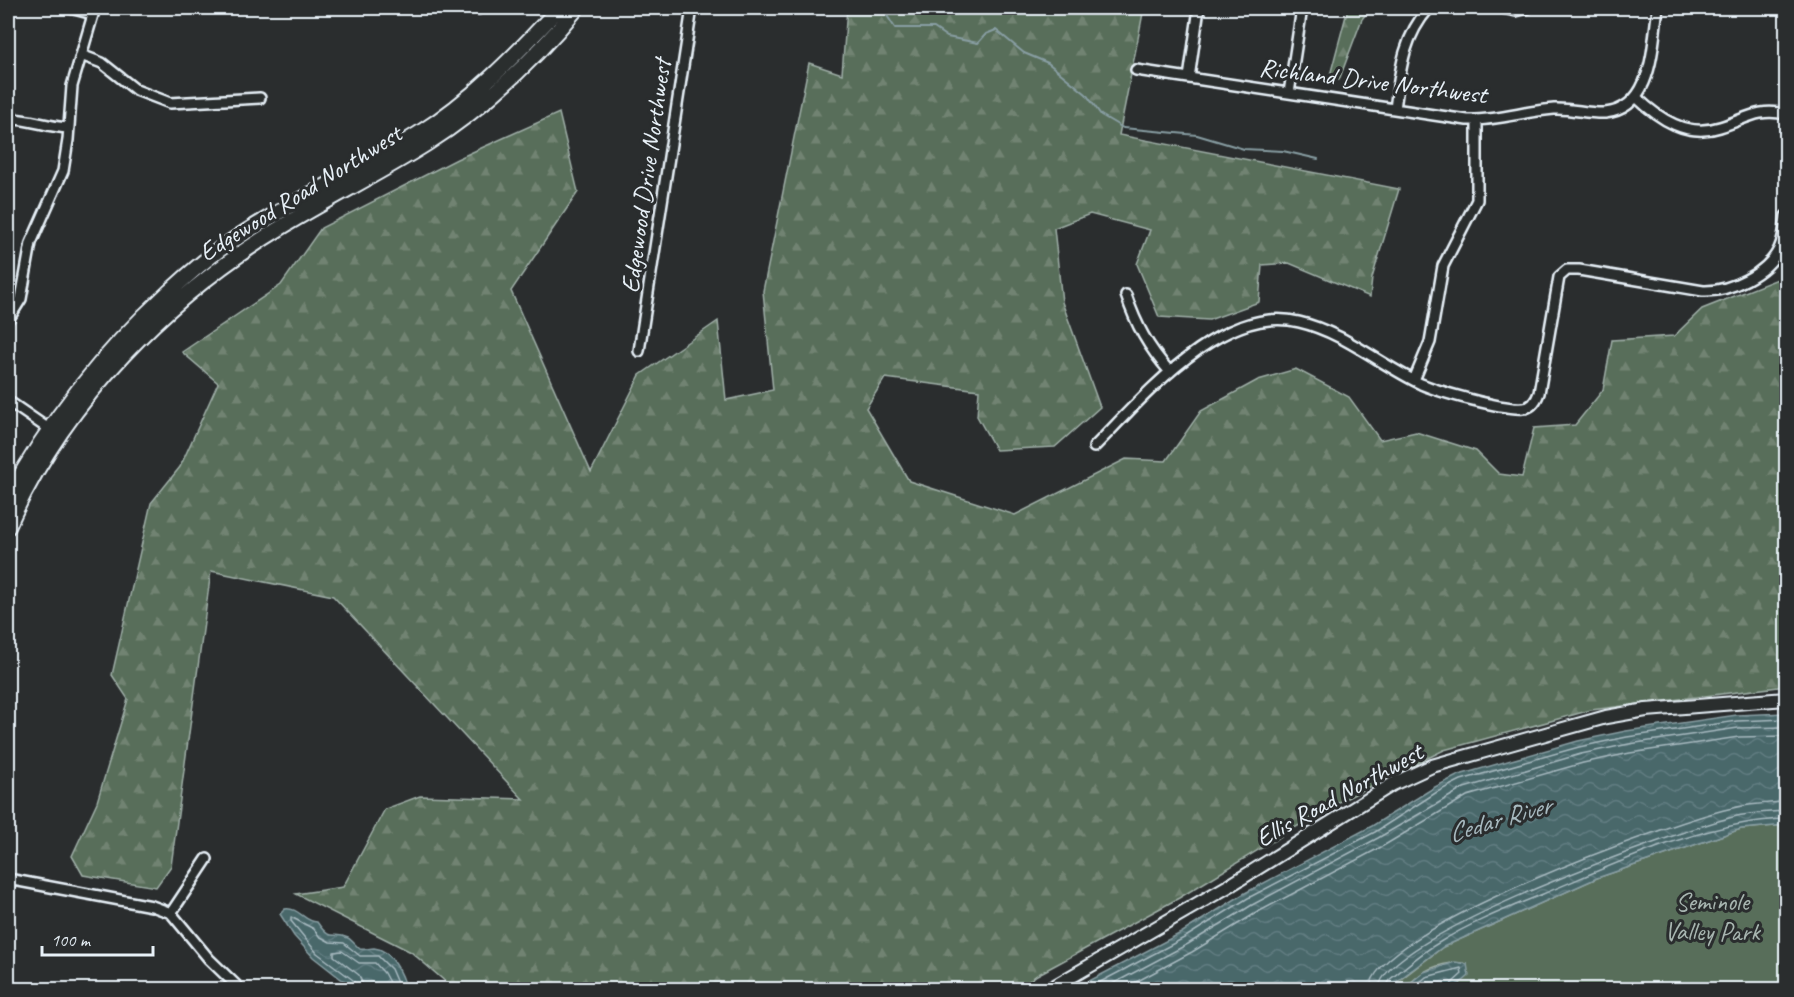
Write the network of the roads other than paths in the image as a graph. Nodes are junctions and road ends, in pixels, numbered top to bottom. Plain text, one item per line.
1 (70, 8) edge
2 (559, 8) edge
3 (577, 8) edge
4 (692, 8) edge
5 (1199, 8) edge
6 (1302, 8) edge
7 (1429, 8) edge
8 (1502, 8) edge
9 (1528, 8) edge
10 (1658, 8) edge
11 (94, 11) edge
12 (81, 55) junction
13 (1136, 70) dead end
14 (1189, 78) junction
15 (1289, 93) junction
16 (1636, 97) junction
17 (260, 98) dead end
18 (1395, 109) junction
19 (1786, 114) edge
20 (8, 119) edge
21 (1477, 120) junction
22 (68, 128) junction
23 (1786, 216) edge
24 (1125, 295) dead end
25 (8, 320) edge
26 (639, 351) dead end
27 (1170, 372) junction
28 (1414, 380) junction
29 (8, 401) edge
30 (48, 428) junction
31 (59, 437) junction
32 (1094, 447) dead end
33 (8, 498) edge
34 (8, 527) edge
35 (1786, 699) edge
36 (207, 859) dead end
37 (8, 879) edge
38 (171, 913) junction
39 (241, 990) edge
40 (1048, 990) edge

1 - 11 street
2 - 30 main road, Edgewood Road Northwest
3 - 31 main road, Edgewood Road Northwest
4 - 26 street, Edgewood Drive Northwest
5 - 14 street
6 - 15 street
7 - 18 street
8 - 9 street
10 - 16 street
11 - 12 street
12 - 17 street
12 - 22 street
13 - 14 street, Richland Drive Northwest
14 - 15 street, Richland Drive Northwest
15 - 18 street, Richland Drive Northwest
16 - 19 street
16 - 21 street, Richland Drive Northwest
18 - 21 street, Richland Drive Northwest
20 - 22 street
21 - 28 street
22 - 25 street
23 - 28 street
24 - 27 street
27 - 28 street
27 - 32 street
29 - 30 street
30 - 31 street
30 - 33 main road, Edgewood Road Northwest
31 - 34 main road, Edgewood Road Northwest
35 - 40 street, Ellis Road Northwest
36 - 38 street
37 - 38 street
38 - 39 street

